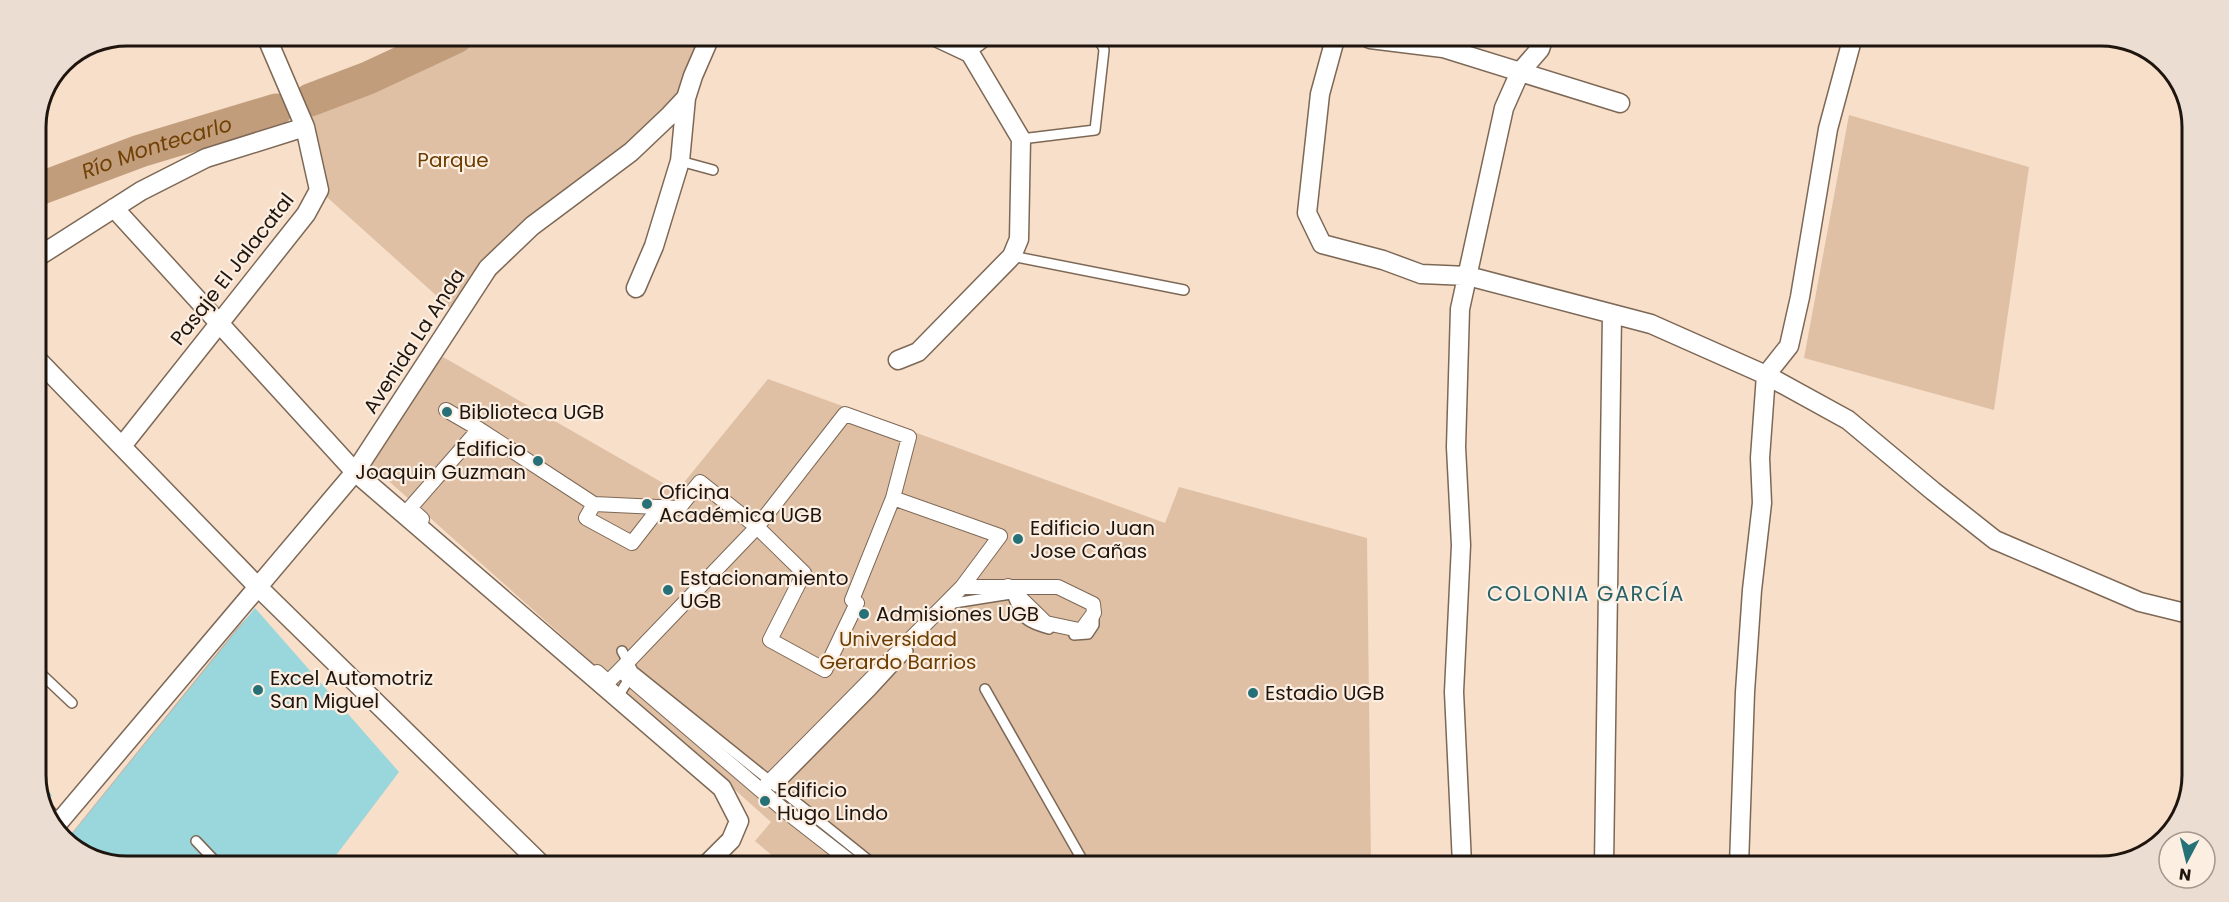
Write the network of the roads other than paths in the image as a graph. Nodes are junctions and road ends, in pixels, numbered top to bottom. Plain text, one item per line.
1 (270, 46) edge
2 (706, 46) edge
3 (955, 46) edge
4 (979, 46) edge
5 (1103, 46) edge
6 (1333, 46) edge
7 (1427, 46) edge
8 (1541, 46) edge
9 (1850, 46) edge
10 (970, 53) junction
11 (1520, 72) junction
12 (686, 98) junction
13 (1620, 103) dead end
14 (305, 127) junction
15 (1021, 140) junction
16 (680, 161) junction
17 (713, 170) dead end
18 (114, 208) junction
19 (46, 251) edge
20 (1012, 256) junction
21 (1468, 276) junction
22 (636, 288) dead end
23 (1184, 290) dead end
24 (1612, 314) junction
25 (220, 323) junction
26 (898, 360) dead end
27 (46, 369) edge
28 (1766, 375) junction
29 (446, 410) dead end
30 (479, 429) junction
31 (122, 446) junction
32 (355, 472) junction
33 (893, 498) junction
34 (594, 504) junction
35 (660, 507) junction
36 (757, 527) junction
37 (258, 587) junction
38 (962, 587) junction
39 (1011, 591) junction
40 (2182, 612) edge
41 (627, 666) junction
42 (47, 679) edge
43 (985, 689) dead end
44 (617, 698) junction
45 (72, 703) dead end
46 (769, 786) junction
47 (60, 820) edge
48 (196, 841) dead end
49 (210, 856) edge
50 (533, 856) edge
51 (714, 856) edge
52 (844, 856) edge
53 (863, 856) edge
54 (1079, 856) edge
55 (1462, 856) edge
56 (1604, 856) edge
57 (1739, 856) edge

1 - 14 street, Pasaje El Jalacatal
2 - 12 street, Avenida La Anda
3 - 10 street
4 - 10 lane
5 - 15 lane
6 - 21 street
7 - 11 street
8 - 11 street
9 - 28 street
10 - 15 street
11 - 13 street
11 - 21 street
12 - 16 street
12 - 32 street, Avenida La Anda
14 - 18 street
14 - 25 street, Pasaje El Jalacatal
15 - 20 street
16 - 17 lane
16 - 22 street
18 - 19 street
18 - 25 street
20 - 23 lane
20 - 26 street
21 - 24 street
21 - 55 street
24 - 28 street
24 - 56 street
25 - 31 street, Pasaje El Jalacatal
25 - 32 street
27 - 31 street
28 - 40 street
28 - 57 street
29 - 30 street
30 - 34 street
30 - 41 street
31 - 37 street
32 - 37 street, Avenida La Anda
32 - 44 street
33 - 36 street
33 - 36 street
33 - 38 street
34 - 35 street
34 - 35 street
35 - 36 street
36 - 41 street
37 - 47 street, Avenida La Anda
37 - 50 street
38 - 39 street
38 - 46 street
39 - 39 street
39 - 46 lane
41 - 44 lane
41 - 46 street
42 - 45 lane
43 - 54 lane
44 - 51 street
46 - 52 street
46 - 53 lane
48 - 49 lane

